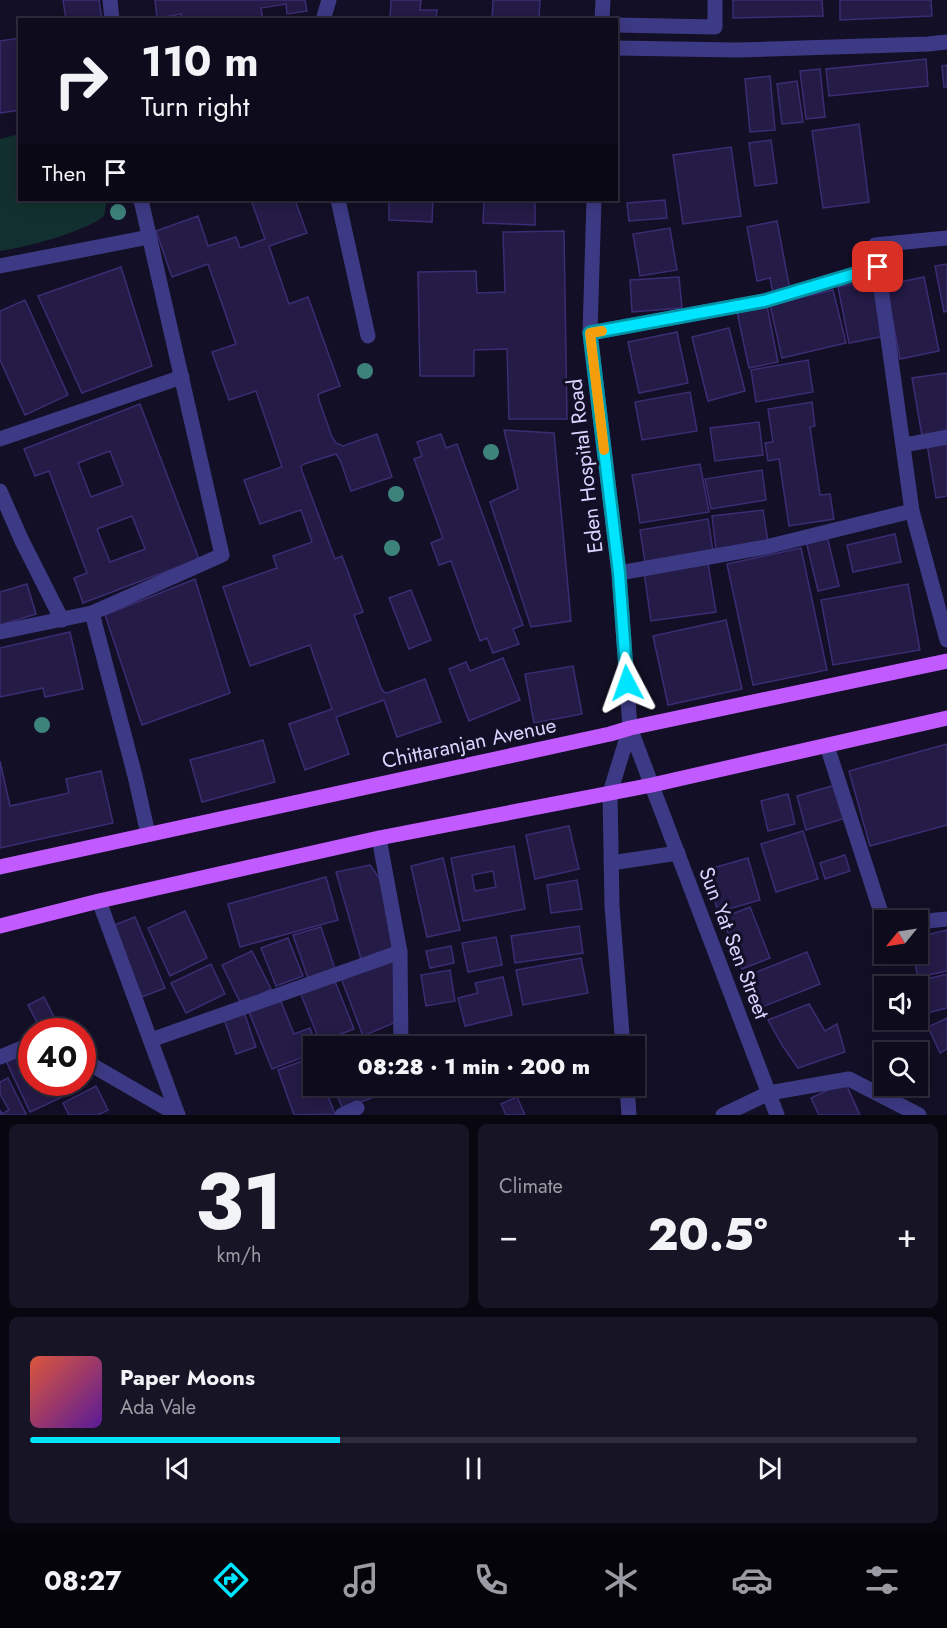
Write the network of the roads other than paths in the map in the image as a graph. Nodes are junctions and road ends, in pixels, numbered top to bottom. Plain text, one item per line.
1 (110, 0) edge
2 (329, 0) edge
3 (603, 0) edge
4 (715, 0) edge
5 (112, 18) edge
6 (324, 18) edge
7 (602, 18) edge
8 (618, 25) edge
9 (947, 42) edge
10 (618, 48) edge
11 (141, 201) edge
12 (338, 201) edge
13 (594, 201) edge
14 (149, 237) junction
15 (947, 238) edge
16 (0, 266) edge
17 (878, 267) junction
18 (590, 333) junction
19 (368, 336) dead end
20 (182, 377) junction
21 (947, 436) edge
22 (0, 440) edge
23 (904, 445) junction
24 (0, 491) edge
25 (912, 511) junction
26 (619, 573) junction
27 (92, 614) junction
28 (62, 620) junction
29 (0, 632) edge
30 (947, 640) edge
31 (947, 661) edge
32 (947, 718) edge
33 (630, 728) junction
34 (827, 746) junction
35 (652, 785) junction
36 (610, 793) junction
37 (148, 834) junction
38 (379, 838) junction
39 (678, 853) junction
40 (611, 863) junction
41 (0, 867) edge
42 (99, 901) junction
43 (880, 910) edge
44 (947, 919) edge
45 (928, 921) edge
46 (0, 926) edge
47 (400, 952) junction
48 (401, 1036) edge
49 (622, 1036) edge
50 (151, 1040) junction
51 (18, 1050) edge
52 (0, 1057) edge
53 (96, 1067) edge
54 (769, 1093) junction
55 (628, 1096) edge
56 (357, 1108) dead end
57 (178, 1115) edge
58 (342, 1115) edge
59 (629, 1115) edge
60 (723, 1115) edge
61 (777, 1115) edge
62 (919, 1115) edge

1 - 5 street
2 - 6 street
3 - 7 street
4 - 8 street
9 - 10 street
11 - 14 street
12 - 19 street
13 - 18 street, Eden Hospital Road
14 - 16 street
14 - 20 street
15 - 17 street
17 - 18 street
17 - 23 street
18 - 26 street, Eden Hospital Road
20 - 22 street
20 - 27 street
21 - 23 street
23 - 25 street
24 - 28 street
25 - 26 street
25 - 30 street
26 - 33 street, Eden Hospital Road
27 - 28 street
27 - 37 street
28 - 29 street
31 - 33 main road, Chittaranjan Avenue
32 - 34 main road
33 - 35 street, Sun Yat Sen Street
33 - 36 street
33 - 37 main road, Chittaranjan Avenue
34 - 35 main road
34 - 43 street
35 - 36 main road
35 - 39 street, Sun Yat Sen Street
36 - 38 main road
36 - 40 street
37 - 41 main road, Chittaranjan Avenue
38 - 42 main road
38 - 47 street
39 - 40 street
39 - 54 street, Sun Yat Sen Street
40 - 49 street
42 - 46 main road
42 - 50 street
44 - 45 street
47 - 48 street
47 - 50 street
50 - 57 street
51 - 52 street
53 - 57 street
54 - 60 street
54 - 61 street, Sun Yat Sen Street
54 - 62 street
55 - 59 street
56 - 58 street

